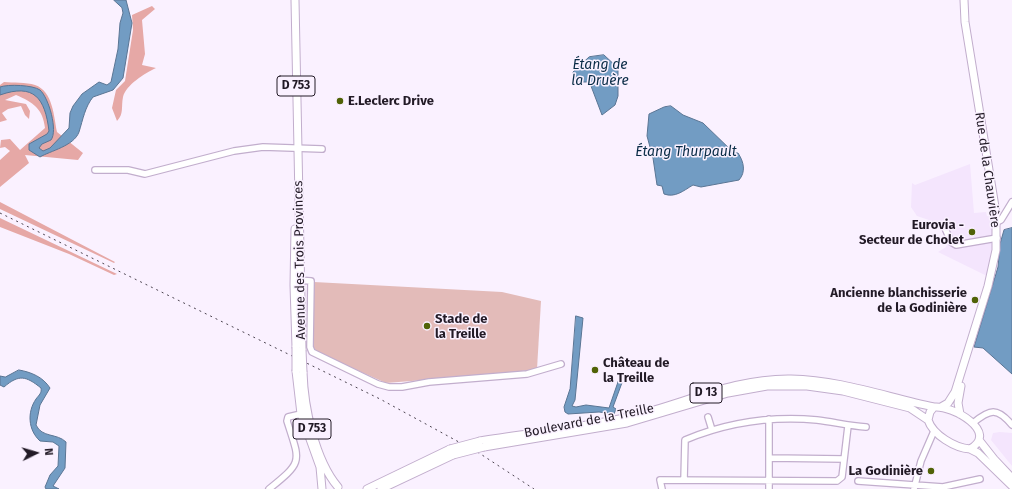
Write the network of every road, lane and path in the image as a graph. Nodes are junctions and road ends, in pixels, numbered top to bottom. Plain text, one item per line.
1 (295, 0) edge
2 (964, 0) edge
3 (298, 149) junction
4 (322, 149) dead end
5 (95, 170) dead end
6 (298, 171) junction
7 (1012, 202) edge
8 (997, 222) junction
9 (944, 226) dead end
10 (996, 238) junction
11 (301, 280) junction
12 (294, 285) junction
13 (299, 348) junction
14 (966, 362) junction
15 (561, 364) dead end
16 (300, 371) junction
17 (938, 407) junction
18 (301, 414) junction
19 (960, 414) junction
20 (708, 416) dead end
21 (769, 419) junction
22 (928, 420) junction
23 (973, 423) junction
24 (1012, 425) edge
25 (848, 426) junction
26 (866, 427) dead end
27 (712, 430) junction
28 (934, 431) junction
29 (944, 438) junction
30 (979, 440) junction
31 (482, 444) junction
32 (929, 444) junction
33 (970, 448) junction
34 (452, 452) junction
35 (769, 458) junction
36 (844, 459) junction
37 (1012, 478) edge
38 (980, 479) dead end
39 (684, 480) junction
40 (769, 481) junction
41 (858, 482) dead end
42 (1012, 486) edge
43 (915, 487) edge
44 (340, 488) edge
45 (269, 489) edge
46 (322, 489) edge
47 (326, 489) edge
48 (367, 489) edge
49 (381, 489) edge
50 (662, 489) edge
51 (769, 489) edge

1 - 3 main road, Avenue des Trois Provinces / D 753
2 - 8 main road, Rue de la Chauvière
3 - 4 street
3 - 5 street
3 - 6 main road, Avenue des Trois Provinces / D 753
6 - 11 main road, Avenue des Trois Provinces / D 753
6 - 12 main road, Avenue des Trois Provinces / D 753
7 - 8 street
8 - 10 main road, Rue de la Chauvière
9 - 10 street
10 - 14 main road, Rue de la Chauvière
11 - 12 street
11 - 13 main road, Avenue des Trois Provinces / D 753
11 - 15 street
12 - 13 main road, Avenue des Trois Provinces / D 753
13 - 16 main road, D 753, bridge
14 - 17 main road, Rue de la Chauvière
14 - 19 main road, Rue de la Chauvière
16 - 18 main road, D 753
16 - 44 main road, D 753
17 - 19 main road, Boulevard de la Treille
17 - 22 main road, Rue de la Chauvière
17 - 31 main road, Boulevard de la Treille / D 13
18 - 45 street
18 - 46 main road, D 753
19 - 23 main road, Boulevard de la Treille
20 - 27 street
21 - 25 street
21 - 27 street
21 - 35 street
22 - 28 main road
22 - 31 main road, Boulevard de la Treille / D 13
23 - 24 street
23 - 30 main road
25 - 26 street
25 - 36 street
27 - 39 street
28 - 29 main road
28 - 32 street
29 - 32 street
29 - 33 main road
30 - 33 main road
30 - 37 main road
31 - 34 main road, Boulevard de la Treille / D 13, bridge
32 - 43 street
33 - 42 main road
34 - 48 main road, Boulevard de la Treille / D 13
34 - 49 main road, Boulevard de la Treille / D 13
35 - 36 street
35 - 40 street
36 - 40 street
38 - 43 street
39 - 40 street
39 - 50 street
40 - 51 street
41 - 43 street
44 - 47 main road

